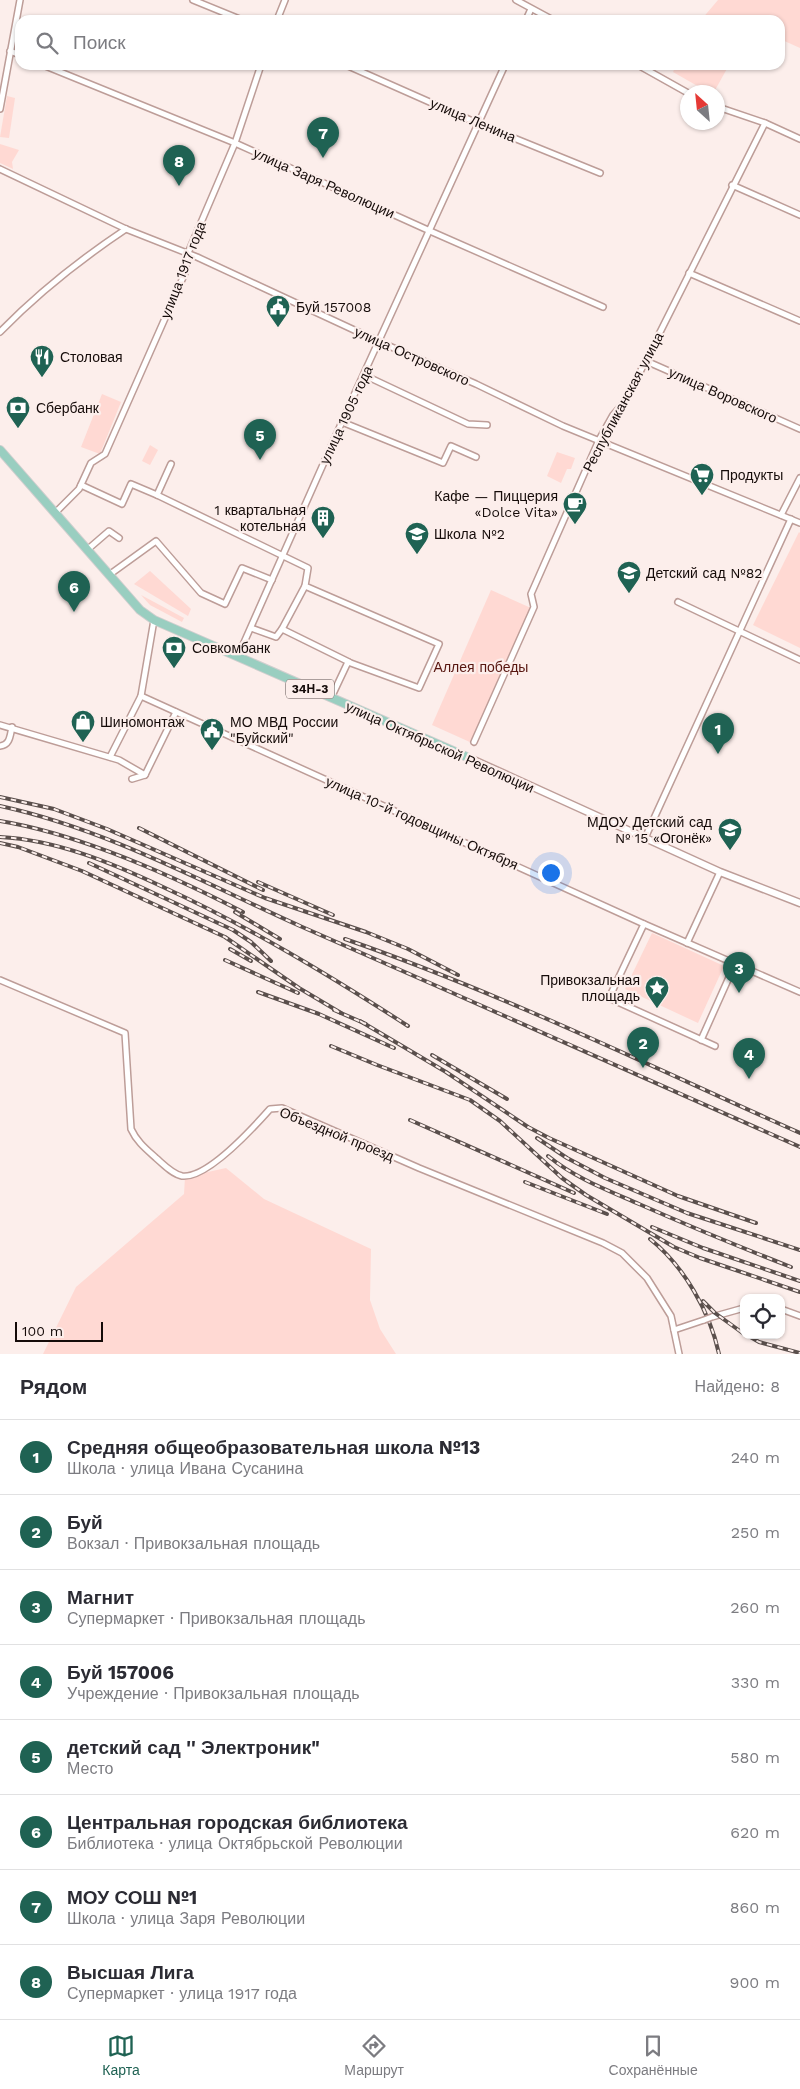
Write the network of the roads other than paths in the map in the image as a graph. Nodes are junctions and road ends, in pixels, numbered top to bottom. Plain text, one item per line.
1 (20, 0) edge
2 (193, 0) edge
3 (285, 0) edge
4 (516, 0) edge
5 (531, 9) junction
6 (17, 15) edge
7 (230, 15) edge
8 (279, 15) edge
9 (528, 15) edge
10 (543, 15) edge
11 (15, 26) edge
12 (10, 51) junction
13 (15, 54) edge
14 (56, 70) edge
15 (259, 70) edge
16 (357, 70) edge
17 (503, 70) edge
18 (647, 70) edge
19 (680, 89) edge
20 (0, 109) edge
21 (725, 109) edge
22 (477, 123) junction
23 (764, 123) junction
24 (800, 139) edge
25 (235, 143) junction
26 (0, 170) edge
27 (600, 173) dead end
28 (732, 185) junction
29 (800, 215) edge
30 (126, 229) junction
31 (430, 231) junction
32 (188, 253) junction
33 (689, 273) junction
34 (603, 307) dead end
35 (800, 321) edge
36 (0, 332) edge
37 (380, 342) junction
38 (646, 361) junction
39 (364, 375) junction
40 (342, 422) junction
41 (487, 425) dead end
42 (800, 429) edge
43 (599, 440) junction
44 (0, 450) edge
45 (476, 457) dead end
46 (171, 464) dead end
47 (800, 478) edge
48 (81, 484) junction
49 (157, 495) junction
50 (55, 513) junction
51 (781, 515) junction
52 (791, 519) junction
53 (800, 523) edge
54 (119, 538) dead end
55 (87, 550) junction
56 (283, 555) junction
57 (109, 575) junction
58 (272, 580) junction
59 (305, 586) junction
60 (678, 602) dead end
61 (154, 620) junction
62 (251, 628) junction
63 (282, 629) junction
64 (740, 630) junction
65 (238, 656) junction
66 (800, 660) edge
67 (349, 662) junction
68 (141, 696) junction
69 (331, 698) junction
70 (176, 712) junction
71 (0, 725) edge
72 (12, 728) junction
73 (474, 742) dead end
74 (0, 746) edge
75 (110, 757) junction
76 (467, 757) joint
77 (145, 775) junction
78 (132, 779) dead end
79 (644, 838) junction
80 (720, 872) junction
81 (800, 903) edge
82 (644, 924) junction
83 (687, 942) junction
84 (735, 964) junction
85 (0, 980) edge
86 (800, 992) edge
87 (701, 1040) junction
88 (715, 1046) dead end
89 (740, 1309) edge
90 (785, 1310) edge
91 (800, 1316) edge
92 (674, 1330) junction
93 (678, 1354) edge

1 - 6 street
2 - 7 street
3 - 8 street
4 - 5 street
5 - 9 street
5 - 10 street
11 - 12 street
12 - 13 street
12 - 20 street
14 - 25 street, улица Заря Революции
15 - 25 street, улица 1917 года
16 - 22 street, улица Ленина
17 - 22 street, улица 1905 года
18 - 19 street
21 - 23 street
22 - 27 street, улица Ленина
22 - 31 street, улица 1905 года
23 - 24 street
23 - 28 street, Республиканская улица
25 - 31 street, улица Заря Революции
25 - 32 street, улица 1917 года
26 - 30 street, улица Островского
28 - 29 street
28 - 33 street, Республиканская улица
30 - 32 street, улица Островского
30 - 36 street
31 - 34 street, улица Заря Революции
31 - 37 street, улица 1905 года
32 - 37 street, улица Островского
32 - 48 street, улица 1917 года
33 - 35 street
33 - 38 street, Республиканская улица
37 - 39 street, улица 1905 года
37 - 43 street, улица Островского
38 - 42 street, улица Воровского
38 - 43 street, Республиканская улица
39 - 40 street, улица 1905 года
39 - 41 street
40 - 45 street
40 - 56 street, улица 1905 года
43 - 51 street, улица Островского
43 - 73 street, Республиканская улица
44 - 50 main road, улица Октябрьской Революции / 34Н-3
46 - 49 street
47 - 51 street
48 - 49 street
48 - 50 street, улица 1917 года
49 - 56 street
50 - 55 main road, улица Октябрьской Революции / 34Н-3
51 - 52 street, улица Островского
52 - 53 street, улица Островского
52 - 64 street
54 - 55 street
55 - 57 main road, улица Октябрьской Революции / 34Н-3
56 - 58 street, улица 1905 года
56 - 59 street
57 - 58 street
57 - 61 main road, улица Октябрьской Революции / 34Н-3
58 - 62 street, улица 1905 года
59 - 63 street
59 - 67 street
60 - 64 street
61 - 65 main road, улица Октябрьской Революции / 34Н-3
61 - 68 street
62 - 63 street
62 - 65 street, улица 1905 года
63 - 67 street
64 - 66 street
64 - 79 street
65 - 69 main road, улица Октябрьской Революции / 34Н-3
67 - 69 street
68 - 70 street, улица 10-й годовщины Октября
68 - 75 street
69 - 76 main road, улица Октябрьской Революции / 34Н-3
70 - 77 street
70 - 82 street, улица 10-й годовщины Октября
71 - 72 street
72 - 74 street
72 - 75 street
75 - 77 street
76 - 79 street, улица Октябрьской Революции / 34Н-3
77 - 78 street
79 - 80 street, улица Октябрьской Революции / 34Н-3
80 - 81 street, улица Октябрьской Революции / 34Н-3
80 - 83 street
82 - 83 street, улица 10-й годовщины Октября
82 - 87 street
83 - 84 street, улица 10-й годовщины Октября
84 - 86 street, улица 10-й годовщины Октября
84 - 87 street
85 - 92 street, Объездной проезд
87 - 88 street
89 - 92 street, bridge
90 - 91 street
92 - 93 street, Объездной проезд

